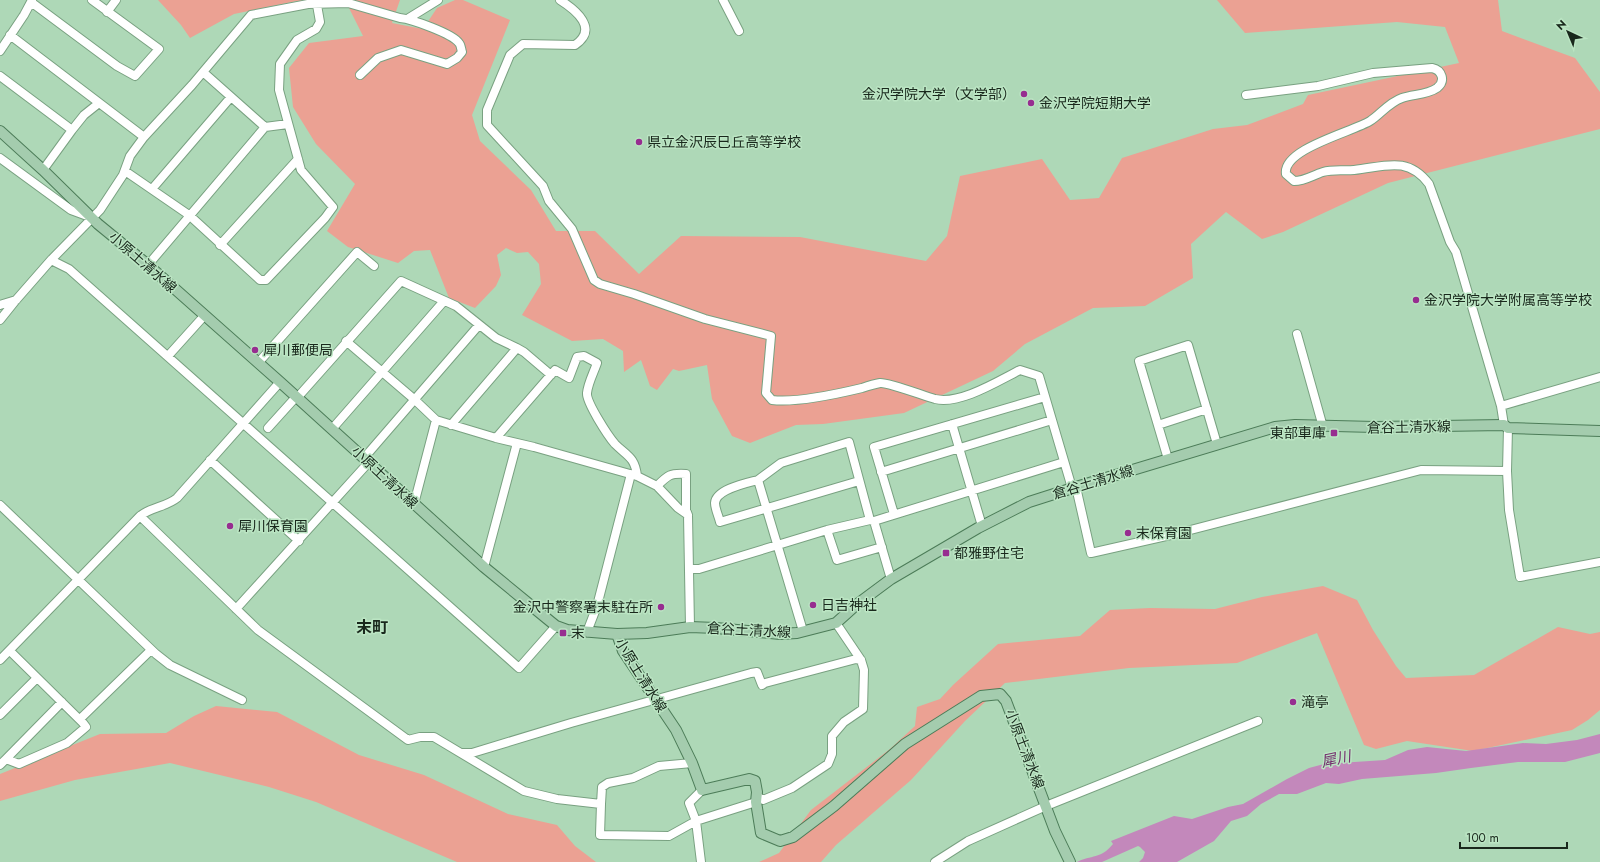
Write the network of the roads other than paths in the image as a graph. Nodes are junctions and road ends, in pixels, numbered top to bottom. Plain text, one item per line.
1 (92, 0) edge
2 (116, 0) edge
3 (438, 0) edge
4 (560, 0) edge
5 (723, 0) edge
6 (32, 1) edge
7 (317, 5) junction
8 (107, 12) junction
9 (409, 18) junction
10 (739, 31) dead end
11 (10, 35) junction
12 (0, 51) edge
13 (203, 72) junction
14 (360, 75) dead end
15 (0, 76) edge
16 (1246, 95) dead end
17 (231, 97) junction
18 (99, 103) junction
19 (288, 124) junction
20 (265, 127) junction
21 (72, 130) junction
22 (0, 131) edge
23 (144, 138) junction
24 (0, 158) edge
25 (298, 159) junction
26 (43, 170) junction
27 (124, 171) junction
28 (152, 189) junction
29 (189, 215) junction
30 (92, 218) junction
31 (220, 244) junction
32 (51, 260) junction
33 (148, 265) junction
34 (374, 266) dead end
35 (16, 300) junction
36 (444, 301) junction
37 (0, 305) edge
38 (204, 316) junction
39 (0, 320) edge
40 (479, 325) junction
41 (1297, 334) dead end
42 (346, 341) junction
43 (517, 348) junction
44 (168, 356) junction
45 (258, 363) junction
46 (382, 372) junction
47 (551, 375) junction
48 (1600, 377) edge
49 (280, 382) junction
50 (297, 397) junction
51 (1045, 397) junction
52 (415, 400) junction
53 (1500, 406) junction
54 (1207, 410) junction
55 (436, 420) junction
56 (1052, 420) junction
57 (244, 423) junction
58 (952, 424) junction
59 (452, 425) junction
60 (1158, 425) junction
61 (1323, 427) junction
62 (1506, 427) junction
63 (268, 428) dead end
64 (332, 429) junction
65 (1600, 431) edge
66 (496, 438) junction
67 (517, 443) junction
68 (1217, 444) junction
69 (959, 448) junction
70 (1168, 459) junction
71 (210, 460) junction
72 (366, 460) junction
73 (1064, 462) junction
74 (1507, 471) junction
75 (881, 472) junction
76 (634, 475) junction
77 (758, 480) junction
78 (859, 481) junction
79 (657, 486) junction
80 (1074, 487) junction
81 (972, 490) junction
82 (332, 502) junction
83 (414, 504) junction
84 (0, 505) edge
85 (766, 508) junction
86 (894, 514) junction
87 (688, 515) junction
88 (140, 516) junction
89 (872, 521) junction
90 (982, 526) junction
91 (827, 530) junction
92 (299, 541) junction
93 (777, 545) junction
94 (882, 547) junction
95 (1600, 562) edge
96 (484, 567) junction
97 (690, 569) junction
98 (892, 580) junction
99 (78, 581) junction
100 (236, 609) junction
101 (836, 623) junction
102 (556, 626) junction
103 (690, 627) junction
104 (803, 631) junction
105 (587, 632) junction
106 (617, 634) junction
107 (151, 650) junction
108 (10, 651) junction
109 (0, 660) edge
110 (860, 660) junction
111 (37, 678) junction
112 (655, 699) junction
113 (242, 700) dead end
114 (62, 702) junction
115 (0, 715) edge
116 (80, 719) junction
117 (1258, 721) dead end
118 (462, 753) junction
119 (3, 762) edge
120 (692, 763) junction
121 (702, 790) junction
122 (756, 799) junction
123 (601, 804) junction
124 (1046, 806) junction
125 (696, 821) junction
126 (701, 862) edge
127 (935, 862) edge
128 (1070, 862) edge

1 - 8 street
2 - 8 street
3 - 9 street
4 - 51 street
5 - 10 street
6 - 8 street
6 - 11 street
7 - 9 street
7 - 13 street
7 - 19 street
9 - 14 street
11 - 12 street
11 - 18 street
13 - 17 street
13 - 23 street
15 - 21 street
16 - 53 street
17 - 20 street
17 - 28 street
18 - 21 street
18 - 23 street
19 - 20 street
19 - 25 street
20 - 29 street
21 - 26 street
22 - 26 main road, 小原土清水線
23 - 27 street
24 - 30 street
25 - 31 street
25 - 31 street
26 - 30 main road, 小原土清水線
27 - 28 street
27 - 30 street
28 - 29 street
29 - 31 street
29 - 33 street
30 - 32 street
30 - 33 main road, 小原土清水線
32 - 35 street
32 - 44 street
33 - 38 main road, 小原土清水線
34 - 45 street
35 - 37 street
35 - 39 street
36 - 40 street
36 - 42 street
36 - 46 street
38 - 44 street
38 - 45 main road, 小原土清水線
40 - 43 street
40 - 52 street
41 - 61 street
42 - 46 street
42 - 50 street
43 - 47 street
43 - 59 street
44 - 57 street
45 - 49 main road, 小原土清水線
46 - 52 street
46 - 64 street
47 - 66 street
47 - 76 street
48 - 53 street
49 - 50 main road, 小原土清水線
49 - 57 street
50 - 63 street
50 - 64 main road, 小原土清水線
51 - 56 street
51 - 58 street
52 - 55 street
52 - 72 street
53 - 62 street
54 - 60 street
54 - 60 street
54 - 68 street
55 - 59 street
55 - 83 street
56 - 69 street
56 - 73 street
57 - 71 street
57 - 82 street
58 - 69 street
58 - 75 street
59 - 66 street
60 - 70 street
61 - 62 main road, 倉谷土清水線
61 - 68 main road, 倉谷土清水線
62 - 65 main road, 倉谷土清水線
62 - 74 street
64 - 72 main road, 小原土清水線
66 - 67 street
67 - 76 street
67 - 96 street
68 - 70 main road, 倉谷土清水線
69 - 75 street
69 - 81 street
70 - 80 main road, 倉谷土清水線
71 - 88 street
71 - 92 street
72 - 82 street
72 - 83 main road, 小原土清水線
73 - 80 street
73 - 81 street
74 - 80 street
74 - 95 street
75 - 86 street
76 - 79 street
76 - 105 street
77 - 78 street
77 - 85 street
77 - 85 street
78 - 85 street
78 - 89 street
79 - 87 street
79 - 87 street
80 - 90 main road, 倉谷土清水線
81 - 86 street
81 - 90 street
82 - 92 street
82 - 102 street
83 - 96 main road, 小原土清水線
84 - 99 street
85 - 93 street
86 - 89 street
87 - 97 street
88 - 99 street
88 - 100 street
89 - 91 street
89 - 94 street
90 - 98 main road, 倉谷土清水線
91 - 93 street
91 - 94 street
92 - 100 street
93 - 97 street
93 - 104 street
94 - 98 street
96 - 102 main road, 小原土清水線
97 - 103 street
98 - 101 main road, 倉谷土清水線
99 - 107 street
99 - 108 street
100 - 118 street
101 - 104 main road, 倉谷土清水線
101 - 110 street
102 - 105 main road, 小原土清水線
103 - 104 main road, 倉谷土清水線
103 - 106 main road, 倉谷土清水線
105 - 106 main road, 小原土清水線
106 - 112 main road, 小原土清水線
107 - 113 street
107 - 116 street
108 - 109 street
108 - 111 street
110 - 112 street
110 - 122 street
111 - 114 street
111 - 115 street
112 - 118 street
112 - 120 main road, 小原土清水線
114 - 116 street
114 - 119 street
116 - 119 street
117 - 124 street
118 - 123 street
120 - 121 main road, 小原土清水線
120 - 123 street
121 - 122 main road, 小原土清水線
121 - 125 street
122 - 124 main road, 小原土清水線
122 - 125 street
123 - 125 street
124 - 127 street
124 - 128 main road, 小原土清水線
125 - 126 street

